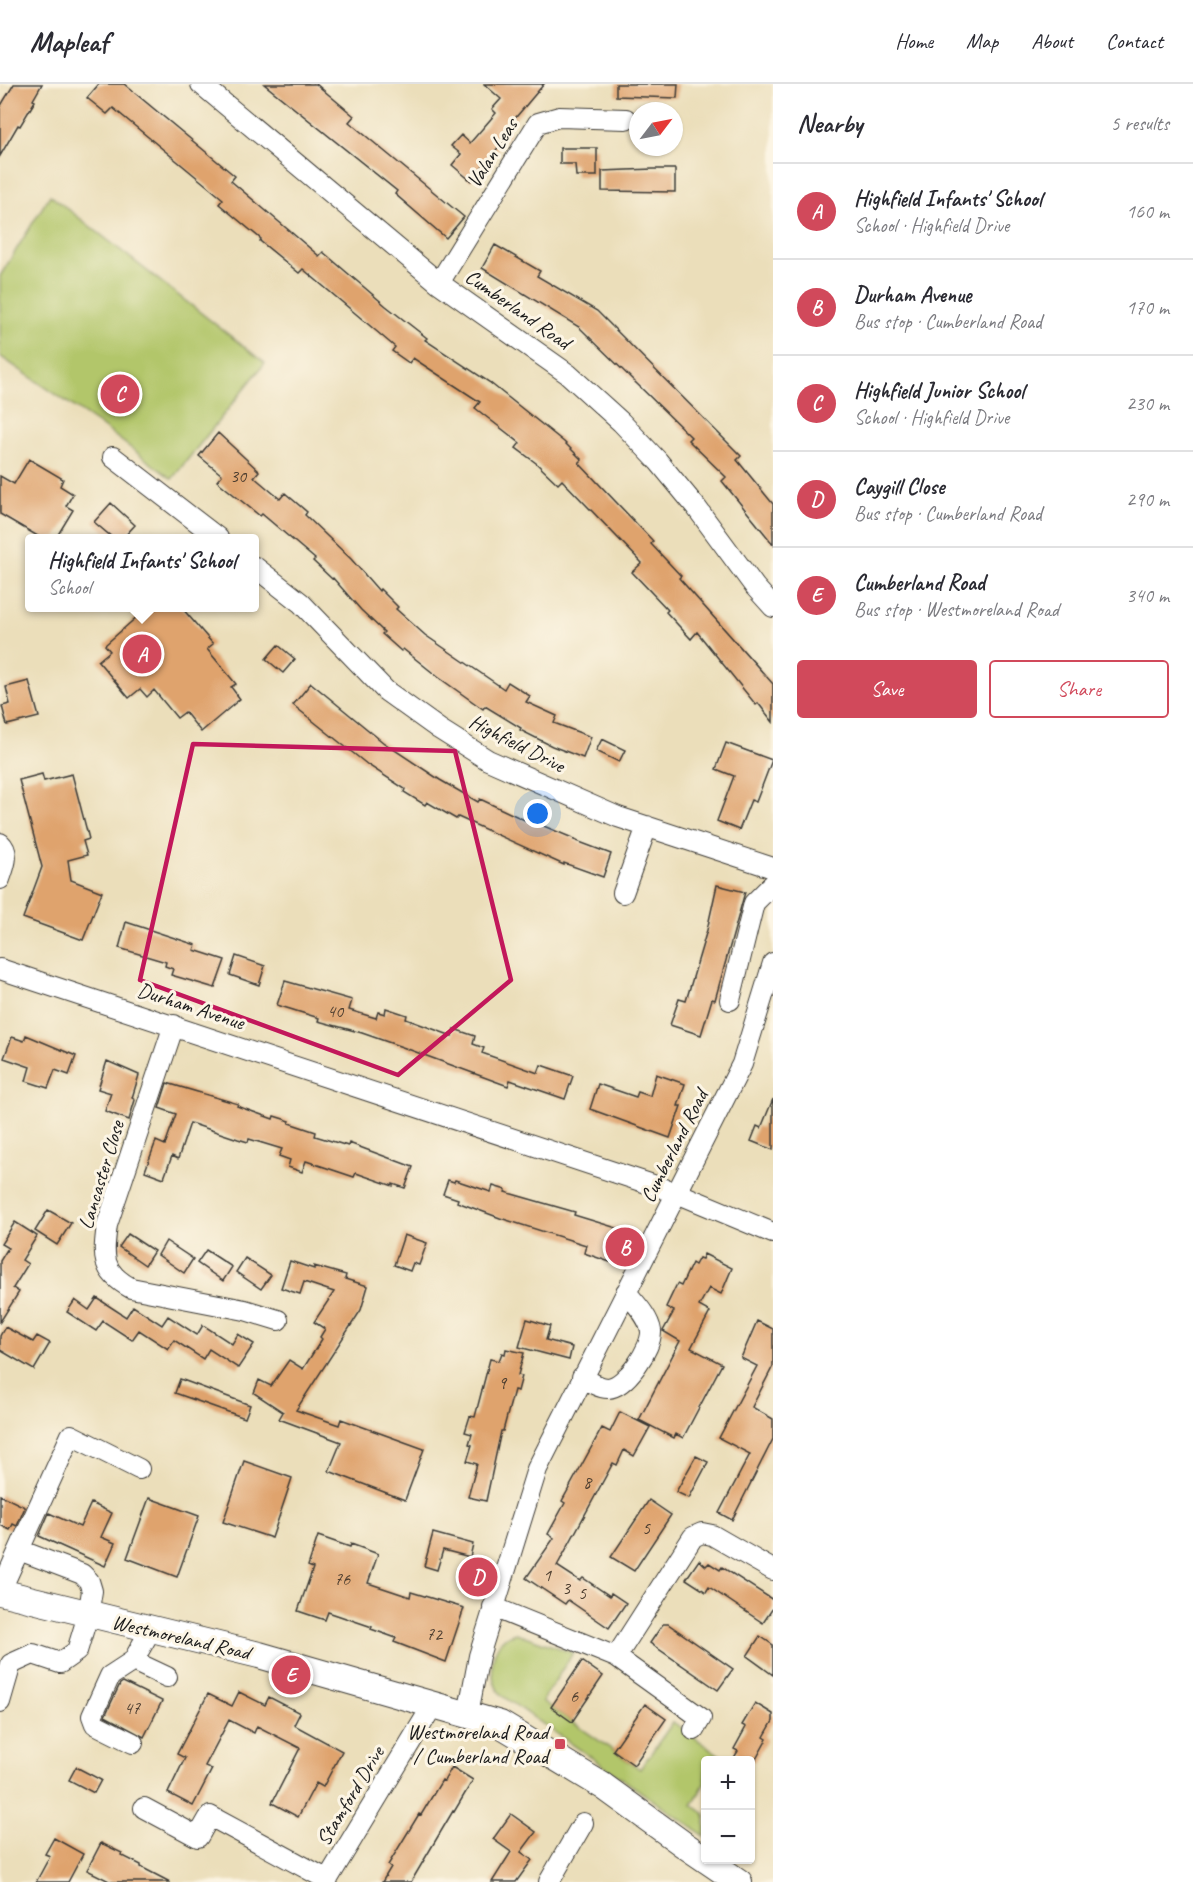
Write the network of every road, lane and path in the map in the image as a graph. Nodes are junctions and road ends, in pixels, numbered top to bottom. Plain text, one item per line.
1 (201, 84) edge
2 (627, 119) dead end
3 (439, 283) junction
4 (113, 457) dead end
5 (213, 534) edge
6 (259, 570) edge
7 (773, 607) edge
8 (647, 826) junction
9 (0, 843) edge
10 (773, 868) edge
11 (0, 879) edge
12 (773, 884) edge
13 (623, 893) dead end
14 (773, 963) edge
15 (0, 969) edge
16 (730, 1000) dead end
17 (174, 1025) junction
18 (677, 1193) junction
19 (773, 1233) edge
20 (626, 1292) junction
21 (278, 1320) dead end
22 (582, 1377) junction
23 (138, 1469) dead end
24 (19, 1550) junction
25 (773, 1569) edge
26 (0, 1592) edge
27 (493, 1607) junction
28 (88, 1615) junction
29 (151, 1629) junction
30 (616, 1657) junction
31 (133, 1661) junction
32 (167, 1677) dead end
33 (0, 1702) edge
34 (433, 1705) junction
35 (468, 1714) junction
36 (694, 1730) dead end
37 (134, 1743) dead end
38 (144, 1808) dead end
39 (583, 1822) dead end
40 (327, 1881) edge
41 (549, 1882) edge
42 (739, 1882) edge

1 - 3 street, Cumberland Road
2 - 3 street, Valan Leas
3 - 7 street, Cumberland Road
4 - 5 street
6 - 8 street, Highfield Drive
8 - 10 street, Highfield Drive
8 - 13 street
9 - 11 street
12 - 16 street
14 - 18 street, Cumberland Road
15 - 17 street, Durham Avenue
17 - 18 street, Durham Avenue
17 - 21 street, Lancaster Close
18 - 19 street, Durham Avenue
18 - 20 street, Cumberland Road
20 - 22 street, Cumberland Road
20 - 22 street
22 - 27 street, Cumberland Road
23 - 24 street
24 - 26 street
24 - 28 street
25 - 30 street
26 - 28 main road, Westmoreland Road
27 - 30 street
27 - 35 street, Cumberland Road
28 - 29 main road, Westmoreland Road
28 - 33 street
29 - 31 street
29 - 34 main road, Westmoreland Road
30 - 36 street
31 - 32 street
31 - 37 street
34 - 35 main road, Westmoreland Road
34 - 40 street, Stamford Drive
35 - 42 main road, Westmoreland Road
38 - 40 street
39 - 41 street

